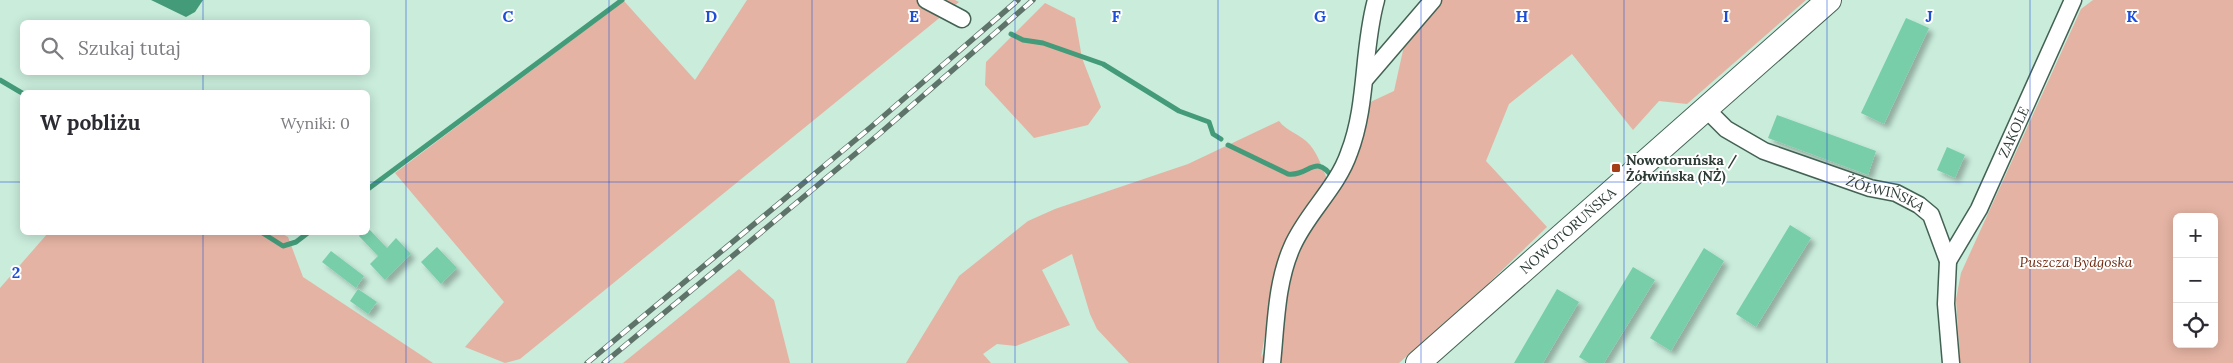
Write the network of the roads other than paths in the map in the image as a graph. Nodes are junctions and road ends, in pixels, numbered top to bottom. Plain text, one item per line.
1 (926, 0) edge
2 (1376, 0) edge
3 (1433, 0) edge
4 (1829, 0) edge
5 (2073, 0) edge
6 (962, 19) dead end
7 (1366, 78) junction
8 (1706, 109) junction
9 (1948, 261) junction
10 (1272, 363) edge
11 (1418, 363) edge
12 (1951, 363) edge

1 - 6 street
2 - 7 street
3 - 7 street
4 - 8 main road, NOWOTORUŃSKA
5 - 9 street, ZAKOLE
7 - 10 street
8 - 9 street, ŻÓŁWIŃSKA
8 - 11 main road, NOWOTORUŃSKA
9 - 12 street, ŻÓŁWIŃSKA

